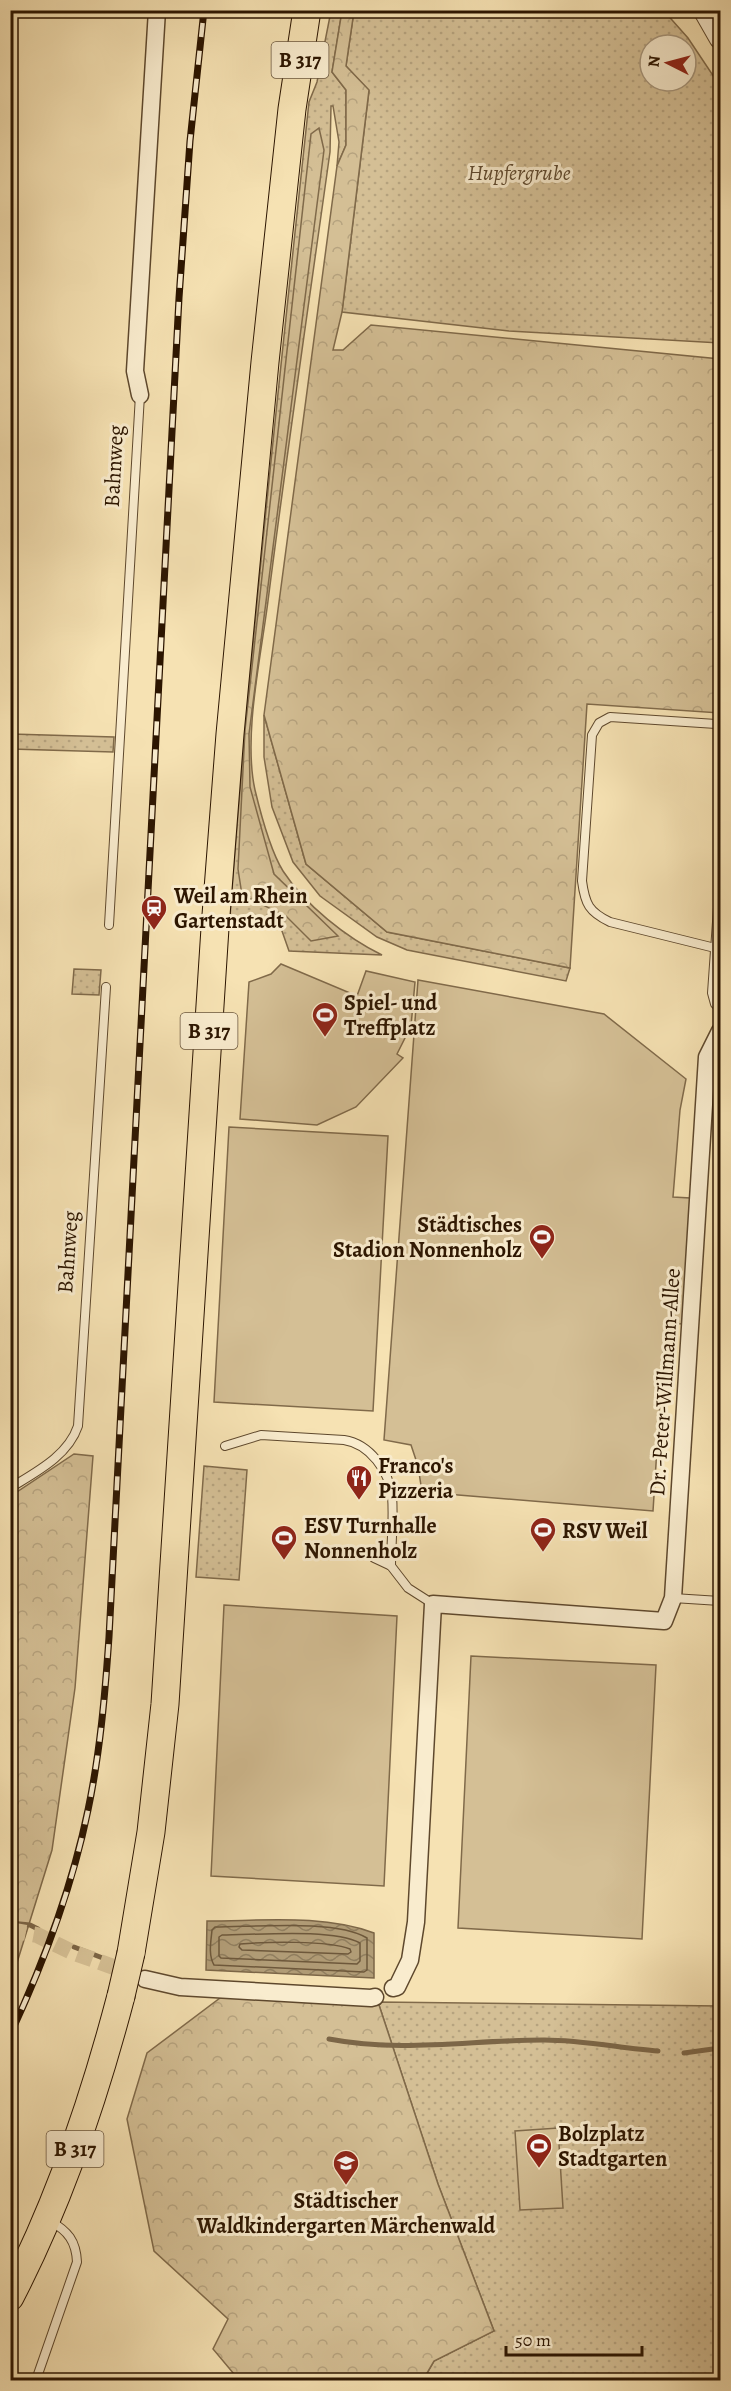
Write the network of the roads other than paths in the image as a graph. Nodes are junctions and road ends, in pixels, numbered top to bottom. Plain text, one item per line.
1 (157, 10) edge
2 (307, 10) edge
3 (704, 10) edge
4 (720, 38) edge
5 (140, 394) joint
6 (720, 726) edge
7 (720, 879) edge
8 (109, 925) dead end
9 (715, 948) junction
10 (106, 987) dead end
11 (720, 1009) edge
12 (720, 1031) edge
13 (225, 1446) dead end
14 (10, 1488) edge
15 (374, 1558) dead end
16 (391, 1566) junction
17 (673, 1598) junction
18 (720, 1601) edge
19 (433, 1604) junction
20 (145, 1979) tunnel mouth
21 (393, 1988) dead end
22 (375, 1997) dead end
23 (47, 2220) junction
24 (10, 2297) edge
25 (36, 2380) edge

1 - 5 street, Bahnweg
2 - 23 main road, B 317, bridge
3 - 4 street
5 - 8 lane, Bahnweg
6 - 9 lane
7 - 9 lane
9 - 11 lane
10 - 14 lane, Bahnweg
12 - 17 street, Dr.-Peter-Willmann-Allee
13 - 16 lane
15 - 16 lane
16 - 19 lane
17 - 18 lane
17 - 19 street, Dr.-Peter-Willmann-Allee
19 - 21 street
20 - 22 street
23 - 24 main road, B 317
23 - 25 lane

